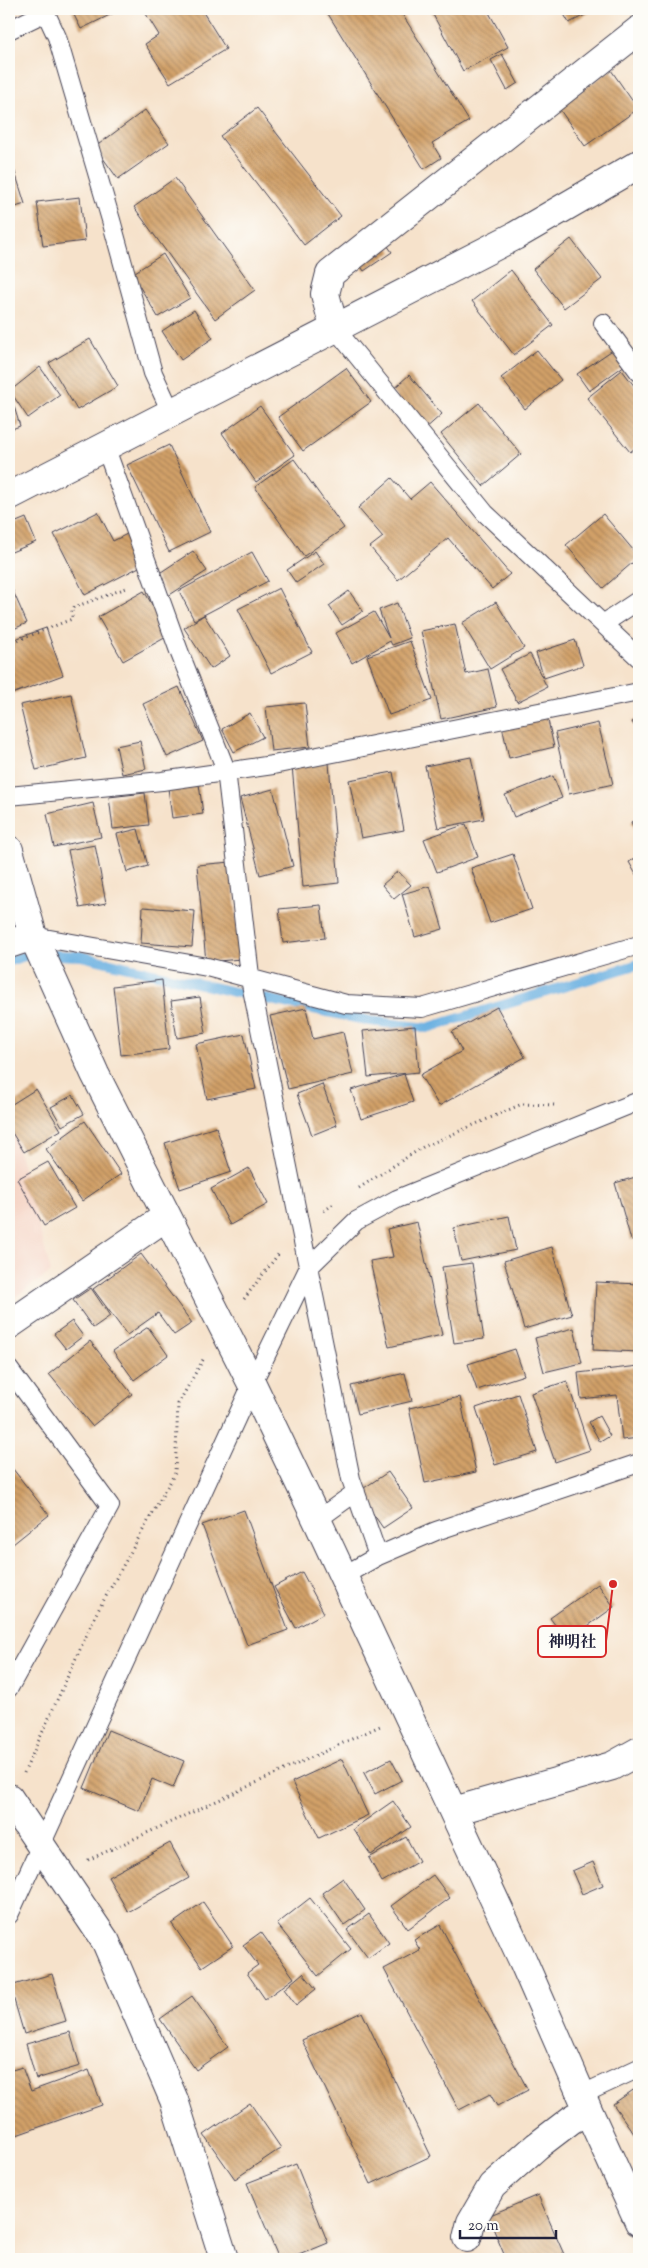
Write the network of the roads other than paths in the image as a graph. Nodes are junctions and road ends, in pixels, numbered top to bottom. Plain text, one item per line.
1 (45, 10) edge
2 (9, 30) edge
3 (639, 30) edge
4 (639, 164) edge
5 (603, 323) dead end
6 (334, 327) junction
7 (639, 372) edge
8 (171, 412) junction
9 (105, 446) junction
10 (9, 496) edge
11 (639, 600) edge
12 (604, 624) junction
13 (639, 658) edge
14 (639, 692) edge
15 (226, 770) junction
16 (9, 796) edge
17 (9, 850) edge
18 (21, 940) edge
19 (639, 944) edge
20 (251, 982) junction
21 (639, 1101) edge
22 (167, 1216) junction
23 (309, 1267) junction
24 (9, 1325) edge
25 (9, 1369) edge
26 (252, 1384) junction
27 (639, 1463) edge
28 (356, 1492) junction
29 (317, 1520) junction
30 (378, 1556) junction
31 (343, 1576) junction
32 (9, 1688) edge
33 (639, 1751) edge
34 (9, 1798) edge
35 (454, 1811) junction
36 (40, 1847) junction
37 (9, 1915) edge
38 (639, 2068) edge
39 (585, 2102) junction
40 (639, 2222) edge
41 (467, 2238) dead end
42 (224, 2259) edge

1 - 2 lane
1 - 8 lane
3 - 6 street
4 - 6 street
5 - 7 lane
6 - 8 street
6 - 12 lane
8 - 9 street
9 - 10 street
9 - 15 lane
11 - 12 lane
12 - 13 lane
14 - 15 lane
15 - 16 lane
15 - 20 lane
17 - 18 street
18 - 20 lane
18 - 22 street
19 - 20 lane
20 - 23 lane
21 - 23 lane
22 - 24 street
22 - 26 street
23 - 26 lane
23 - 28 lane
25 - 32 lane
26 - 29 street
26 - 36 lane
27 - 30 lane
28 - 29 lane
28 - 30 lane
29 - 31 street
30 - 31 lane
31 - 35 street
33 - 35 street
34 - 36 street
35 - 39 street
36 - 37 lane
36 - 42 street
38 - 39 lane
39 - 40 street
39 - 41 street

